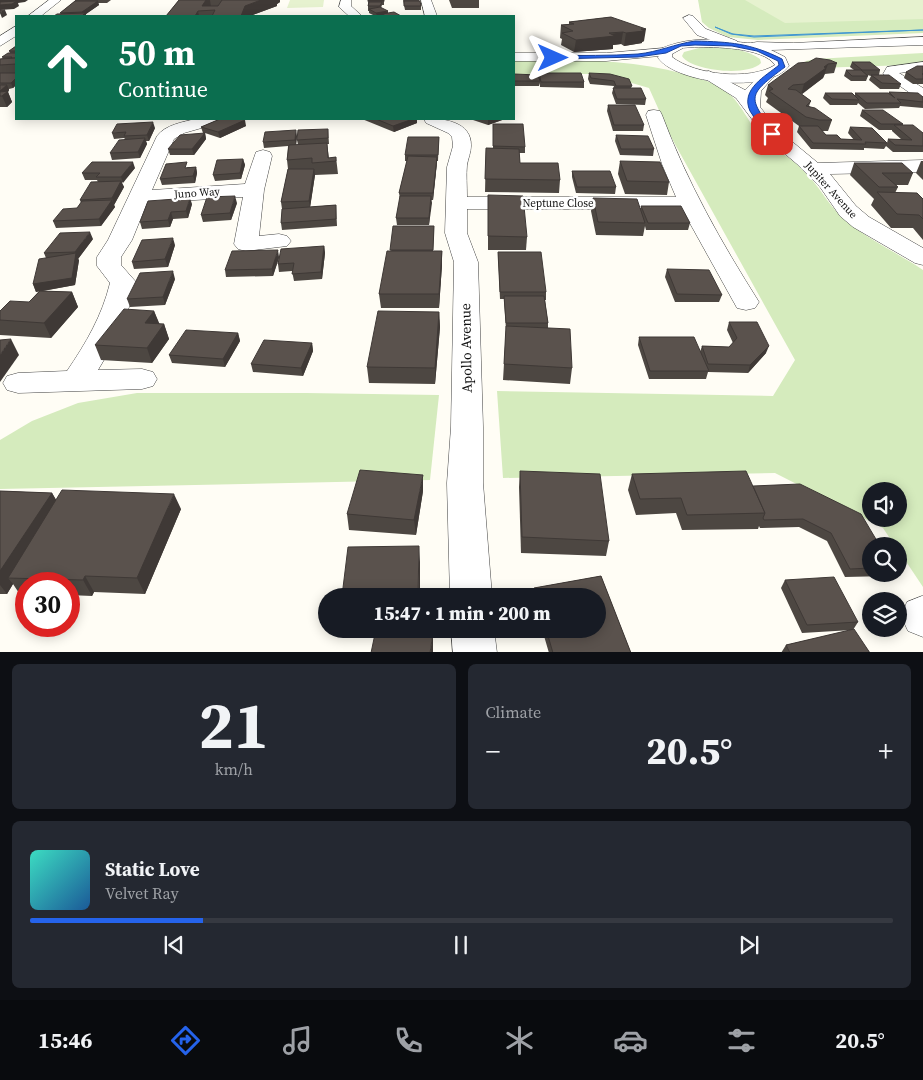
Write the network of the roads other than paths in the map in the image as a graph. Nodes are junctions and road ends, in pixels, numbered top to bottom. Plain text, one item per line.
1 (56, 0) edge
2 (346, 0) edge
3 (426, 0) edge
4 (35, 15) edge
5 (355, 15) edge
6 (431, 15) edge
7 (15, 31) edge
8 (923, 41) edge
9 (0, 42) edge
10 (680, 45) junction
11 (737, 45) junction
12 (923, 48) edge
13 (666, 52) junction
14 (515, 58) edge
15 (584, 58) junction
16 (780, 60) junction
17 (923, 66) edge
18 (678, 67) junction
19 (709, 75) junction
20 (768, 75) junction
21 (923, 95) edge
22 (752, 107) junction
23 (654, 115) dead end
24 (208, 120) edge
25 (434, 120) edge
26 (263, 156) dead end
27 (923, 166) edge
28 (813, 169) junction
29 (254, 190) junction
30 (141, 197) junction
31 (456, 203) junction
32 (691, 203) junction
33 (279, 241) dead end
34 (923, 258) edge
35 (699, 266) dead end
36 (724, 266) junction
37 (746, 302) dead end
38 (142, 379) dead end
39 (76, 381) junction
40 (18, 383) dead end
41 (471, 588) edge
42 (474, 638) edge
43 (475, 652) edge

1 - 4 street
2 - 5 street
3 - 6 street
7 - 9 street
8 - 11 street
10 - 11 street
10 - 11 street
10 - 13 street
11 - 16 street
12 - 16 street
13 - 15 street
13 - 18 street
14 - 15 street
15 - 18 street
16 - 20 street
17 - 21 street
18 - 19 street
19 - 20 street
19 - 22 street, Jupiter Avenue
20 - 22 street
22 - 28 street, Jupiter Avenue
23 - 32 street
24 - 30 street
25 - 31 street, Apollo Avenue
26 - 29 street
27 - 28 street
28 - 34 street, Jupiter Avenue
29 - 30 street, Juno Way
29 - 33 street
30 - 39 street
31 - 32 street, Neptune Close
31 - 41 street, Apollo Avenue
32 - 36 street
35 - 36 street
36 - 37 street
38 - 39 street
39 - 40 street
42 - 43 street

